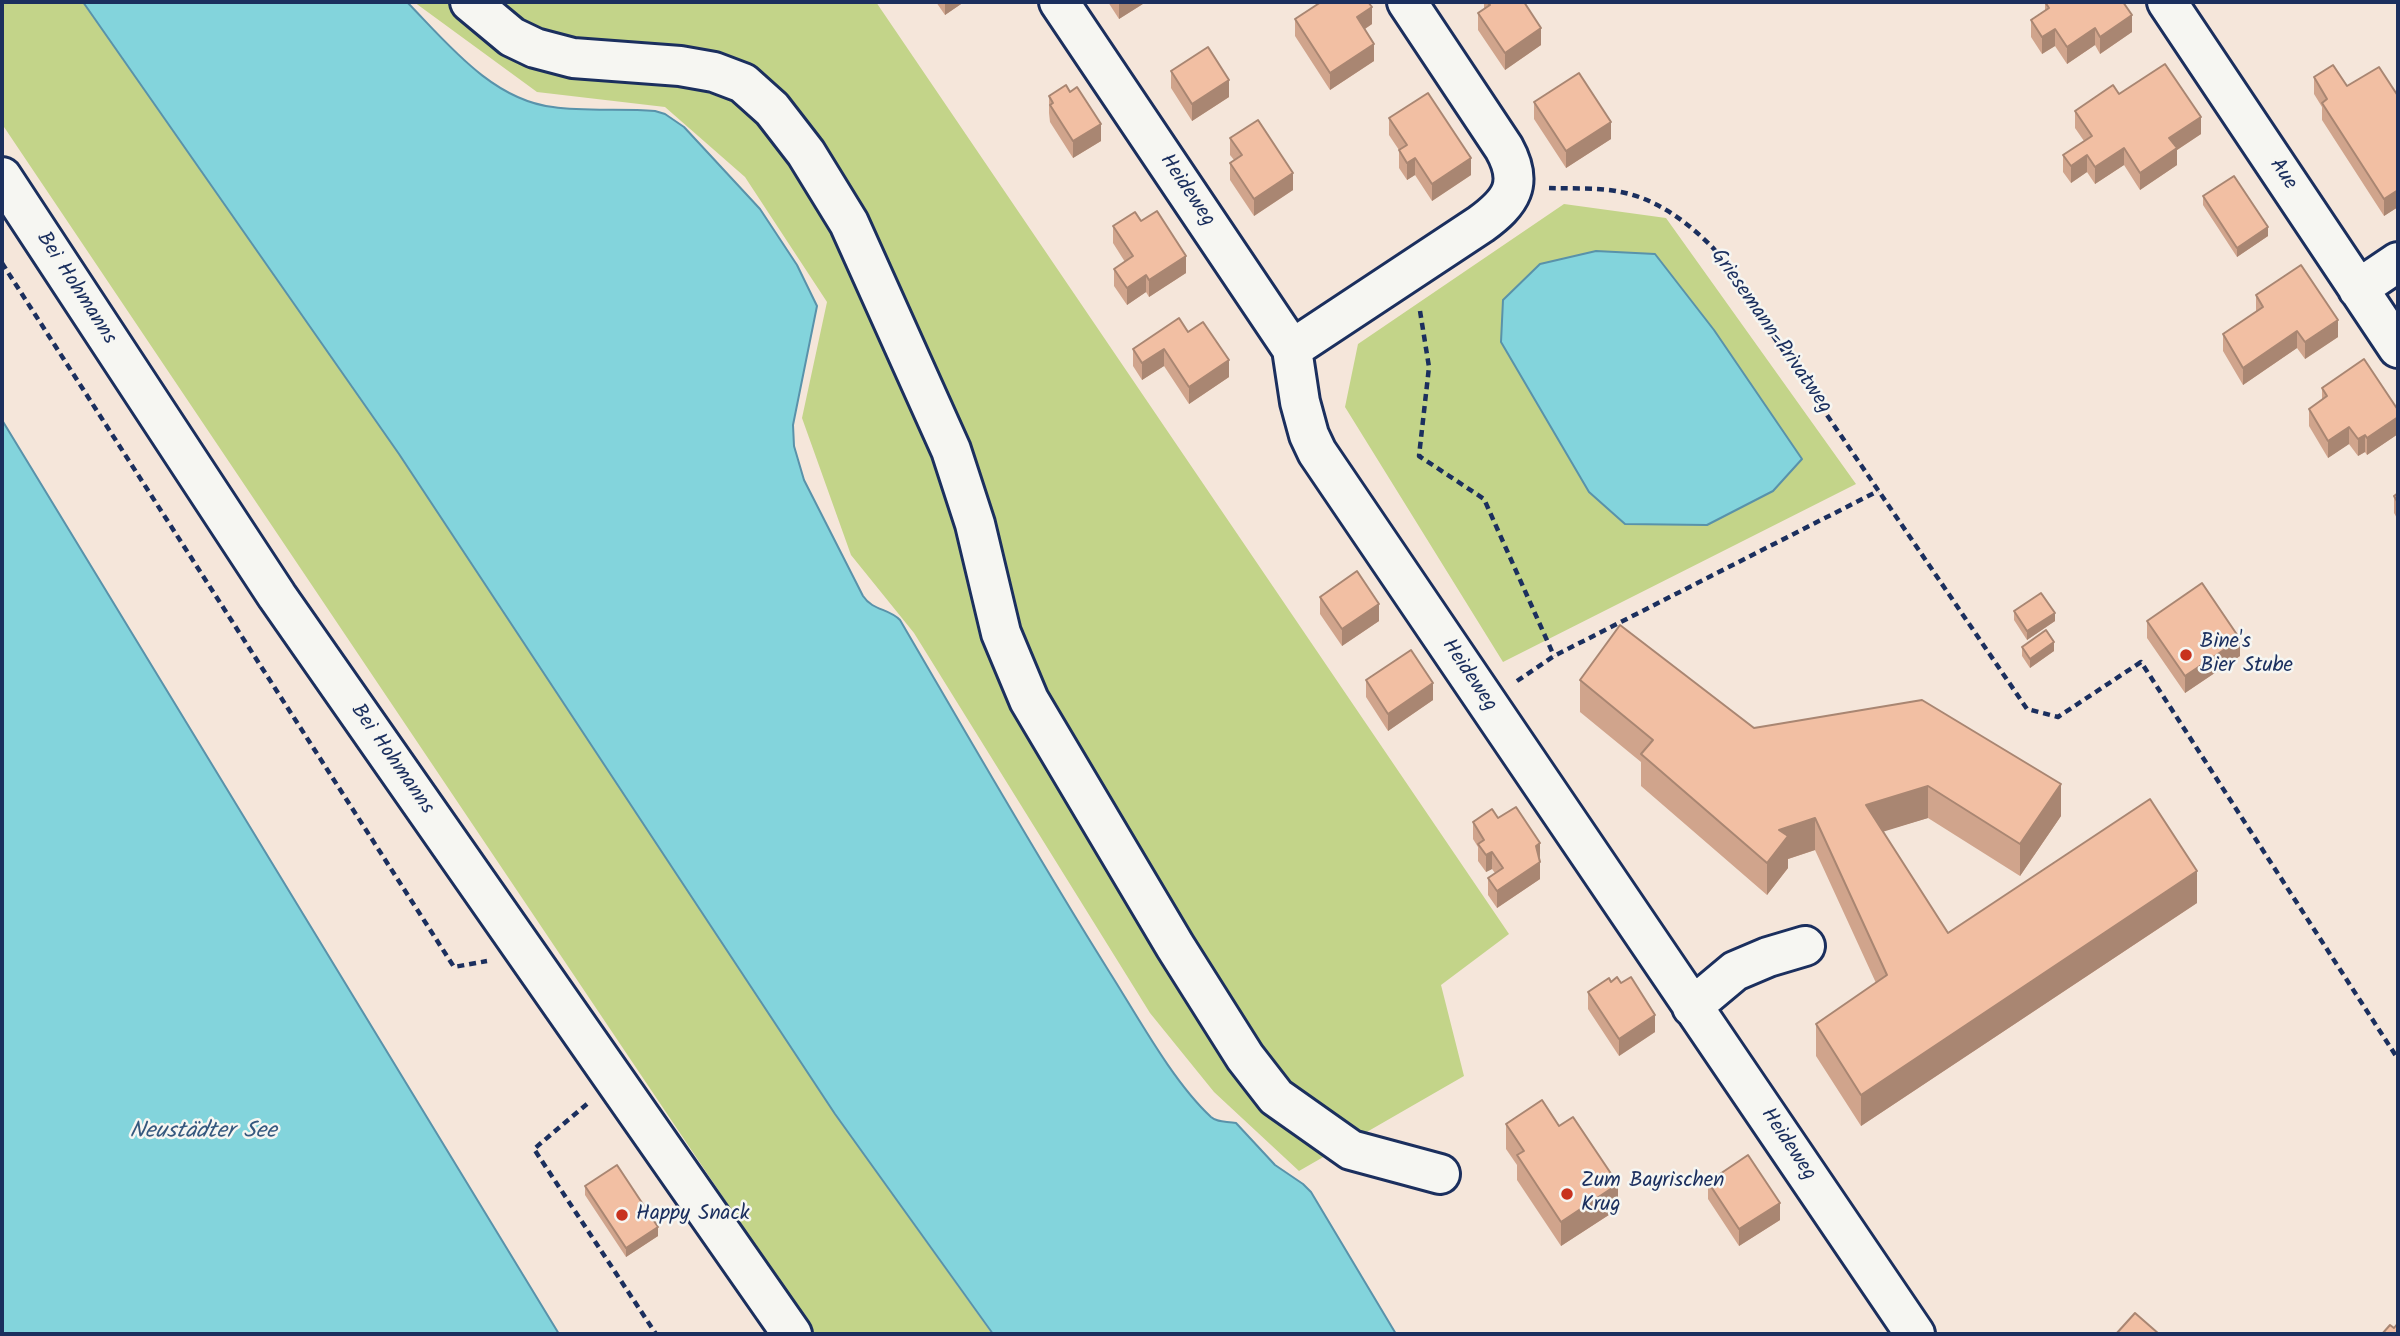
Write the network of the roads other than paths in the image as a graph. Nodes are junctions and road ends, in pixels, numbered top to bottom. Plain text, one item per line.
1 (470, 2) edge
2 (1059, 2) edge
3 (1407, 2) edge
4 (2167, 2) edge
5 (2, 177) edge
6 (2398, 262) edge
7 (2358, 289) junction
8 (2398, 348) edge
9 (1292, 349) junction
10 (1805, 946) dead end
11 (1692, 1007) junction
12 (1440, 1174) dead end
13 (792, 1334) edge
14 (1915, 1334) edge

1 - 12 street
2 - 9 street, Heideweg
3 - 9 street
4 - 7 street, Aue
5 - 13 street, Bei Hohmanns
6 - 7 street
7 - 8 street, Aue
9 - 11 street, Heideweg
10 - 11 street
11 - 14 street, Heideweg

